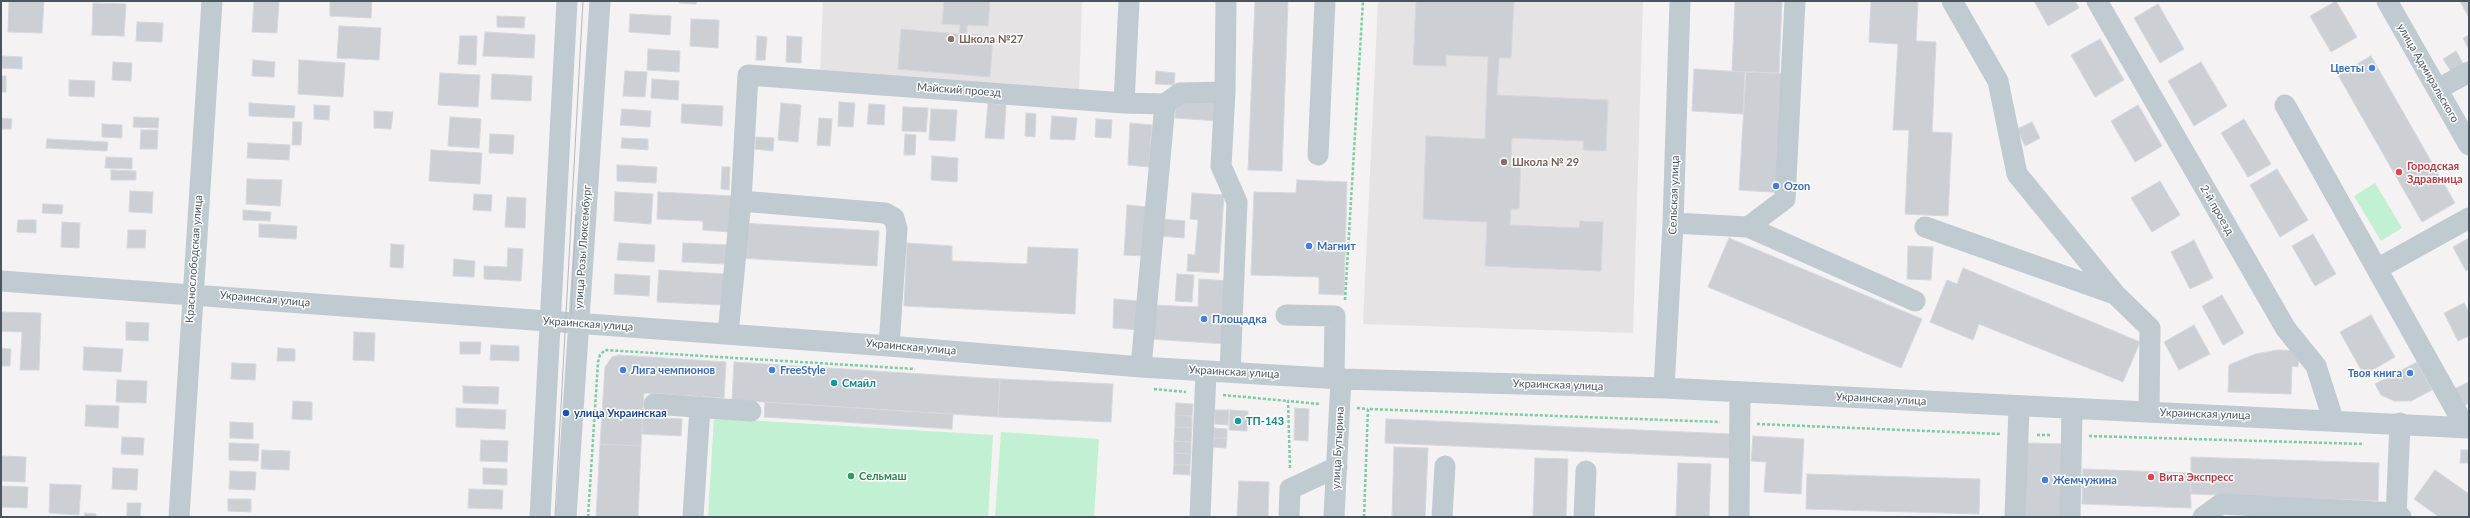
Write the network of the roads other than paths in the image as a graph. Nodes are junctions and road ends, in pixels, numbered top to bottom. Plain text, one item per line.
1 (212, 1) edge
2 (567, 1) edge
3 (600, 1) edge
4 (1129, 1) edge
5 (1226, 1) edge
6 (1325, 1) edge
7 (1680, 1) edge
8 (1795, 1) edge
9 (1952, 1) edge
10 (2097, 1) edge
11 (2387, 1) edge
12 (2469, 72) edge
13 (2438, 89) junction
14 (1225, 92) junction
15 (1124, 102) junction
16 (1165, 104) junction
17 (2285, 105) dead end
18 (2469, 145) edge
19 (1318, 155) dead end
20 (741, 201) junction
21 (2469, 218) edge
22 (1673, 223) junction
23 (1748, 227) junction
24 (1925, 227) dead end
25 (2377, 270) junction
26 (1, 281) edge
27 (192, 293) junction
28 (2115, 294) junction
29 (1915, 301) dead end
30 (1286, 315) dead end
31 (549, 321) junction
32 (578, 323) junction
33 (728, 334) junction
34 (889, 346) junction
35 (1141, 367) junction
36 (1206, 371) junction
37 (1230, 372) junction
38 (1337, 379) junction
39 (1664, 388) junction
40 (1740, 392) junction
41 (654, 404) dead end
42 (700, 407) junction
43 (2019, 407) junction
44 (2072, 409) junction
45 (751, 411) dead end
46 (2148, 412) junction
47 (2333, 419) junction
48 (2400, 423) junction
49 (2467, 428) edge
50 (1445, 466) dead end
51 (1337, 467) junction
52 (1586, 471) dead end
53 (2398, 516) edge
54 (179, 517) edge
55 (540, 517) edge
56 (566, 517) edge
57 (693, 517) edge
58 (1200, 517) edge
59 (1289, 517) edge
60 (1334, 517) edge
61 (1442, 517) edge
62 (1584, 517) edge
63 (1739, 517) edge
64 (2014, 517) edge
65 (2070, 517) edge
66 (2080, 517) edge
67 (2203, 517) edge

1 - 27 street, Краснослободская улица
2 - 31 street
3 - 32 street, улица Розы Люксембург
4 - 15 street
5 - 14 street
6 - 19 street
7 - 22 street, Сельская улица
8 - 23 street
9 - 28 street
10 - 47 street, 2-й проезд
11 - 13 street, улица Адмиральского
12 - 13 street
13 - 18 street, улица Адмиральского
14 - 16 street
14 - 37 street
15 - 16 street, Майский проезд
15 - 20 street, Майский проезд
16 - 35 street
17 - 25 street
20 - 33 street, Майский проезд
20 - 34 street
21 - 25 street
22 - 23 street
22 - 39 street, Сельская улица
23 - 29 street
24 - 28 street
25 - 49 street
26 - 27 street, Украинская улица
27 - 31 street, Украинская улица
27 - 54 street, Краснослободская улица
28 - 46 street
30 - 38 street, улица Бутырина
31 - 32 street, Украинская улица
31 - 55 street
32 - 33 street, Украинская улица
32 - 56 street, улица Розы Люксембург
33 - 34 street, Украинская улица
34 - 35 street, Украинская улица
35 - 36 street, Украинская улица
36 - 37 street, Украинская улица
36 - 58 street
37 - 38 street, Украинская улица
38 - 39 street, Украинская улица
38 - 51 street, улица Бутырина
39 - 40 street, Украинская улица
40 - 43 street, Украинская улица
40 - 63 street
41 - 42 street
42 - 45 street
42 - 57 street
43 - 44 street, Украинская улица
43 - 64 street
44 - 46 street, Украинская улица
44 - 65 street
46 - 47 street, Украинская улица
47 - 48 street, Украинская улица
48 - 49 street, Украинская улица
48 - 53 street
50 - 61 street
51 - 59 street
51 - 60 street, улица Бутырина
52 - 62 street
53 - 67 street
65 - 66 street

